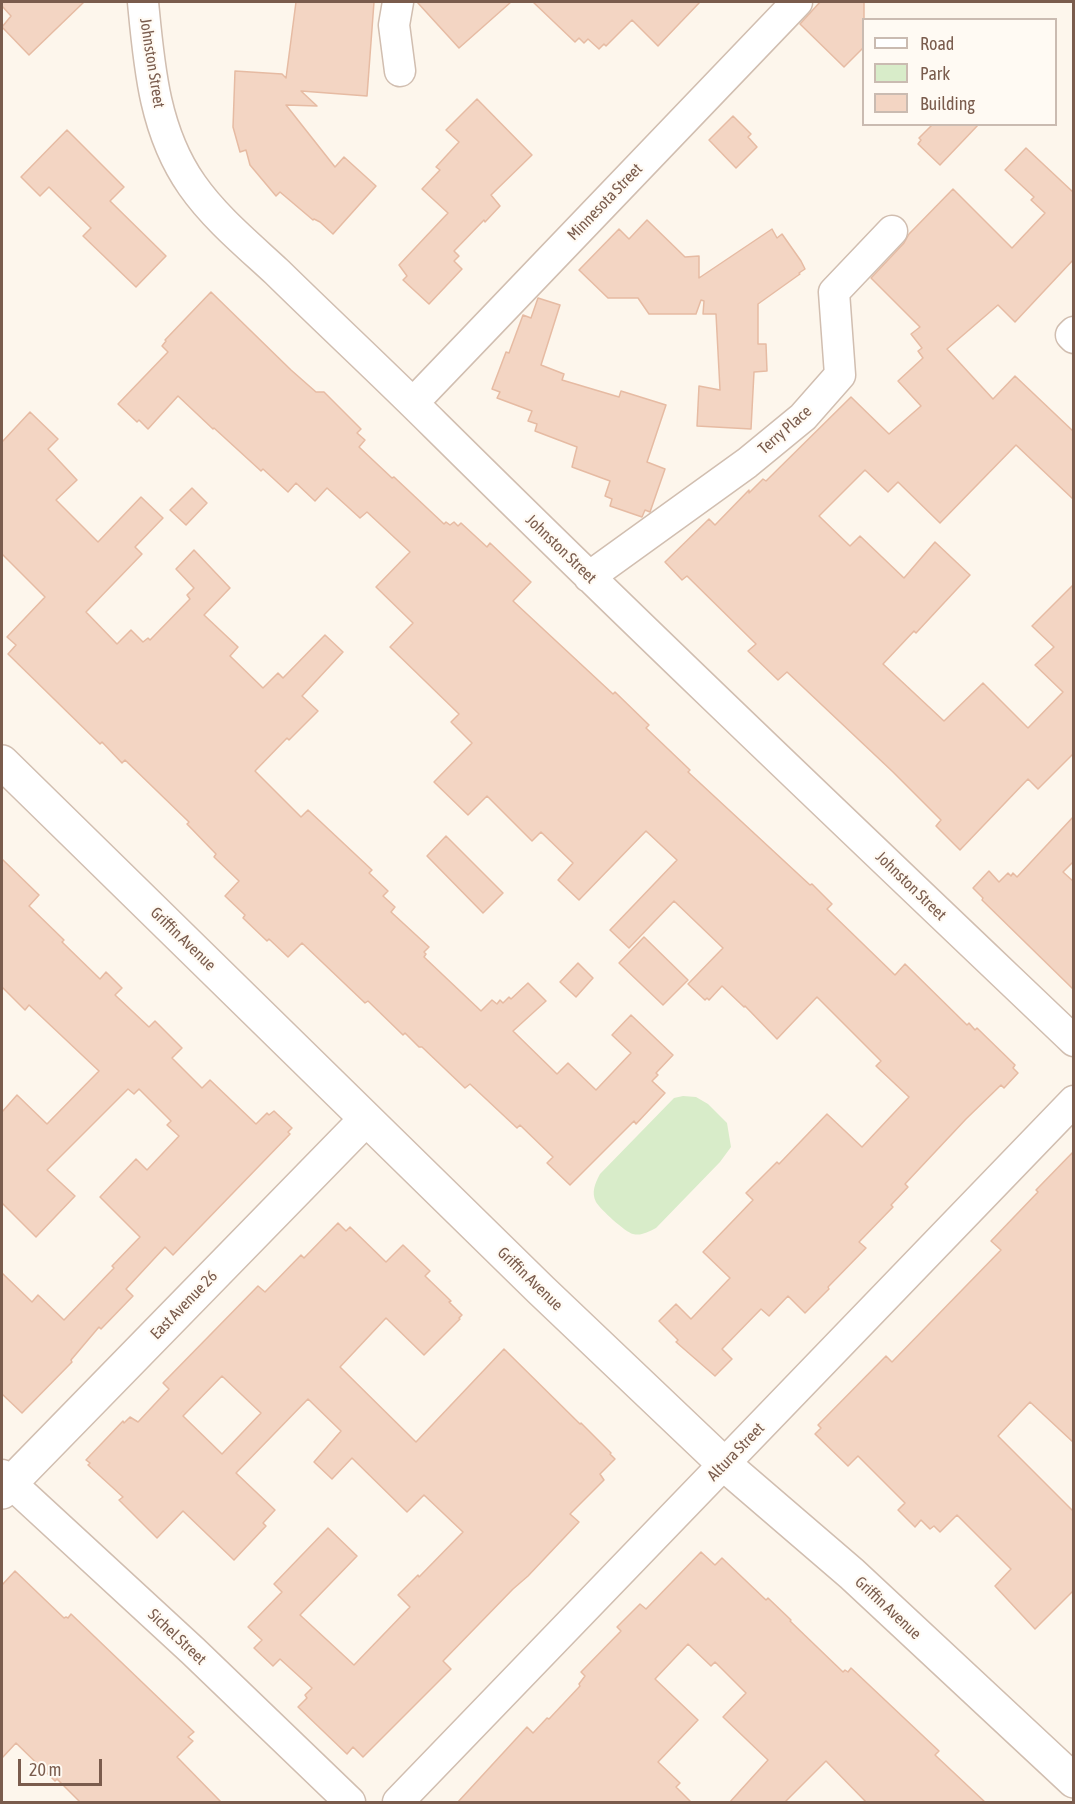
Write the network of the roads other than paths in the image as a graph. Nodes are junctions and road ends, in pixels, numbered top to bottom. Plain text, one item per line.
1 (143, 2) edge
2 (398, 2) edge
3 (797, 2) edge
4 (400, 70) dead end
5 (892, 231) dead end
6 (413, 403) junction
7 (589, 577) junction
8 (2, 762) edge
9 (1074, 1041) edge
10 (1074, 1101) edge
11 (366, 1119) junction
12 (724, 1464) junction
13 (4, 1483) edge
14 (1074, 1781) edge
15 (350, 1803) edge
16 (398, 1803) edge

1 - 6 street, Johnston Street
2 - 4 street
3 - 6 street, Minnesota Street
5 - 7 street, Terry Place
6 - 7 street, Johnston Street
7 - 9 street, Johnston Street
8 - 11 street, Griffin Avenue
10 - 12 street, Altura Street
11 - 12 street, Griffin Avenue
11 - 13 street, East Avenue 26
12 - 14 street, Griffin Avenue
12 - 16 street, Altura Street
13 - 15 street, Sichel Street

